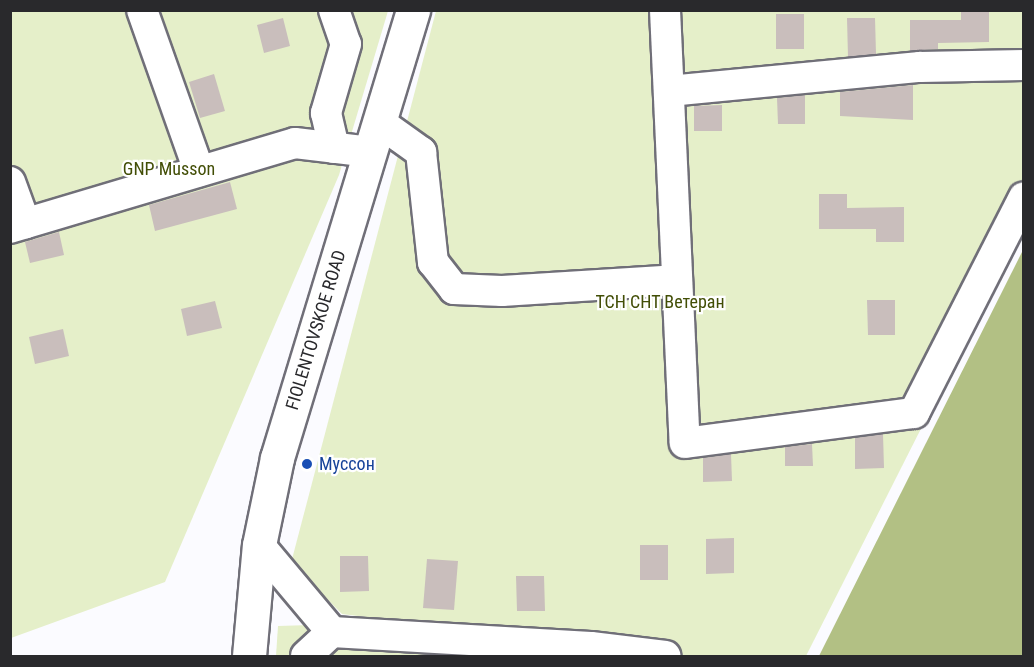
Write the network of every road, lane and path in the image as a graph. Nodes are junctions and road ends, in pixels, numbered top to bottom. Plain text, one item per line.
1 (142, 10) edge
2 (334, 10) edge
3 (413, 10) edge
4 (665, 10) edge
5 (1023, 65) edge
6 (669, 91) junction
7 (374, 137) junction
8 (334, 148) junction
9 (199, 171) junction
10 (10, 182) edge
11 (1023, 197) edge
12 (18, 225) edge
13 (675, 280) junction
14 (259, 546) junction
15 (332, 632) junction
16 (590, 652) edge
17 (249, 657) edge
18 (306, 657) edge
19 (665, 657) edge

1 - 9 lane
2 - 8 lane
3 - 7 main road, FIOLENTOVSKOE ROAD
4 - 6 lane
5 - 6 lane
6 - 13 lane
7 - 8 lane
7 - 13 lane
7 - 14 main road, FIOLENTOVSKOE ROAD
8 - 9 lane
9 - 12 lane
10 - 12 lane
11 - 13 lane
14 - 15 lane
14 - 17 main road, FIOLENTOVSKOE ROAD
15 - 16 lane
15 - 18 lane
16 - 19 lane

